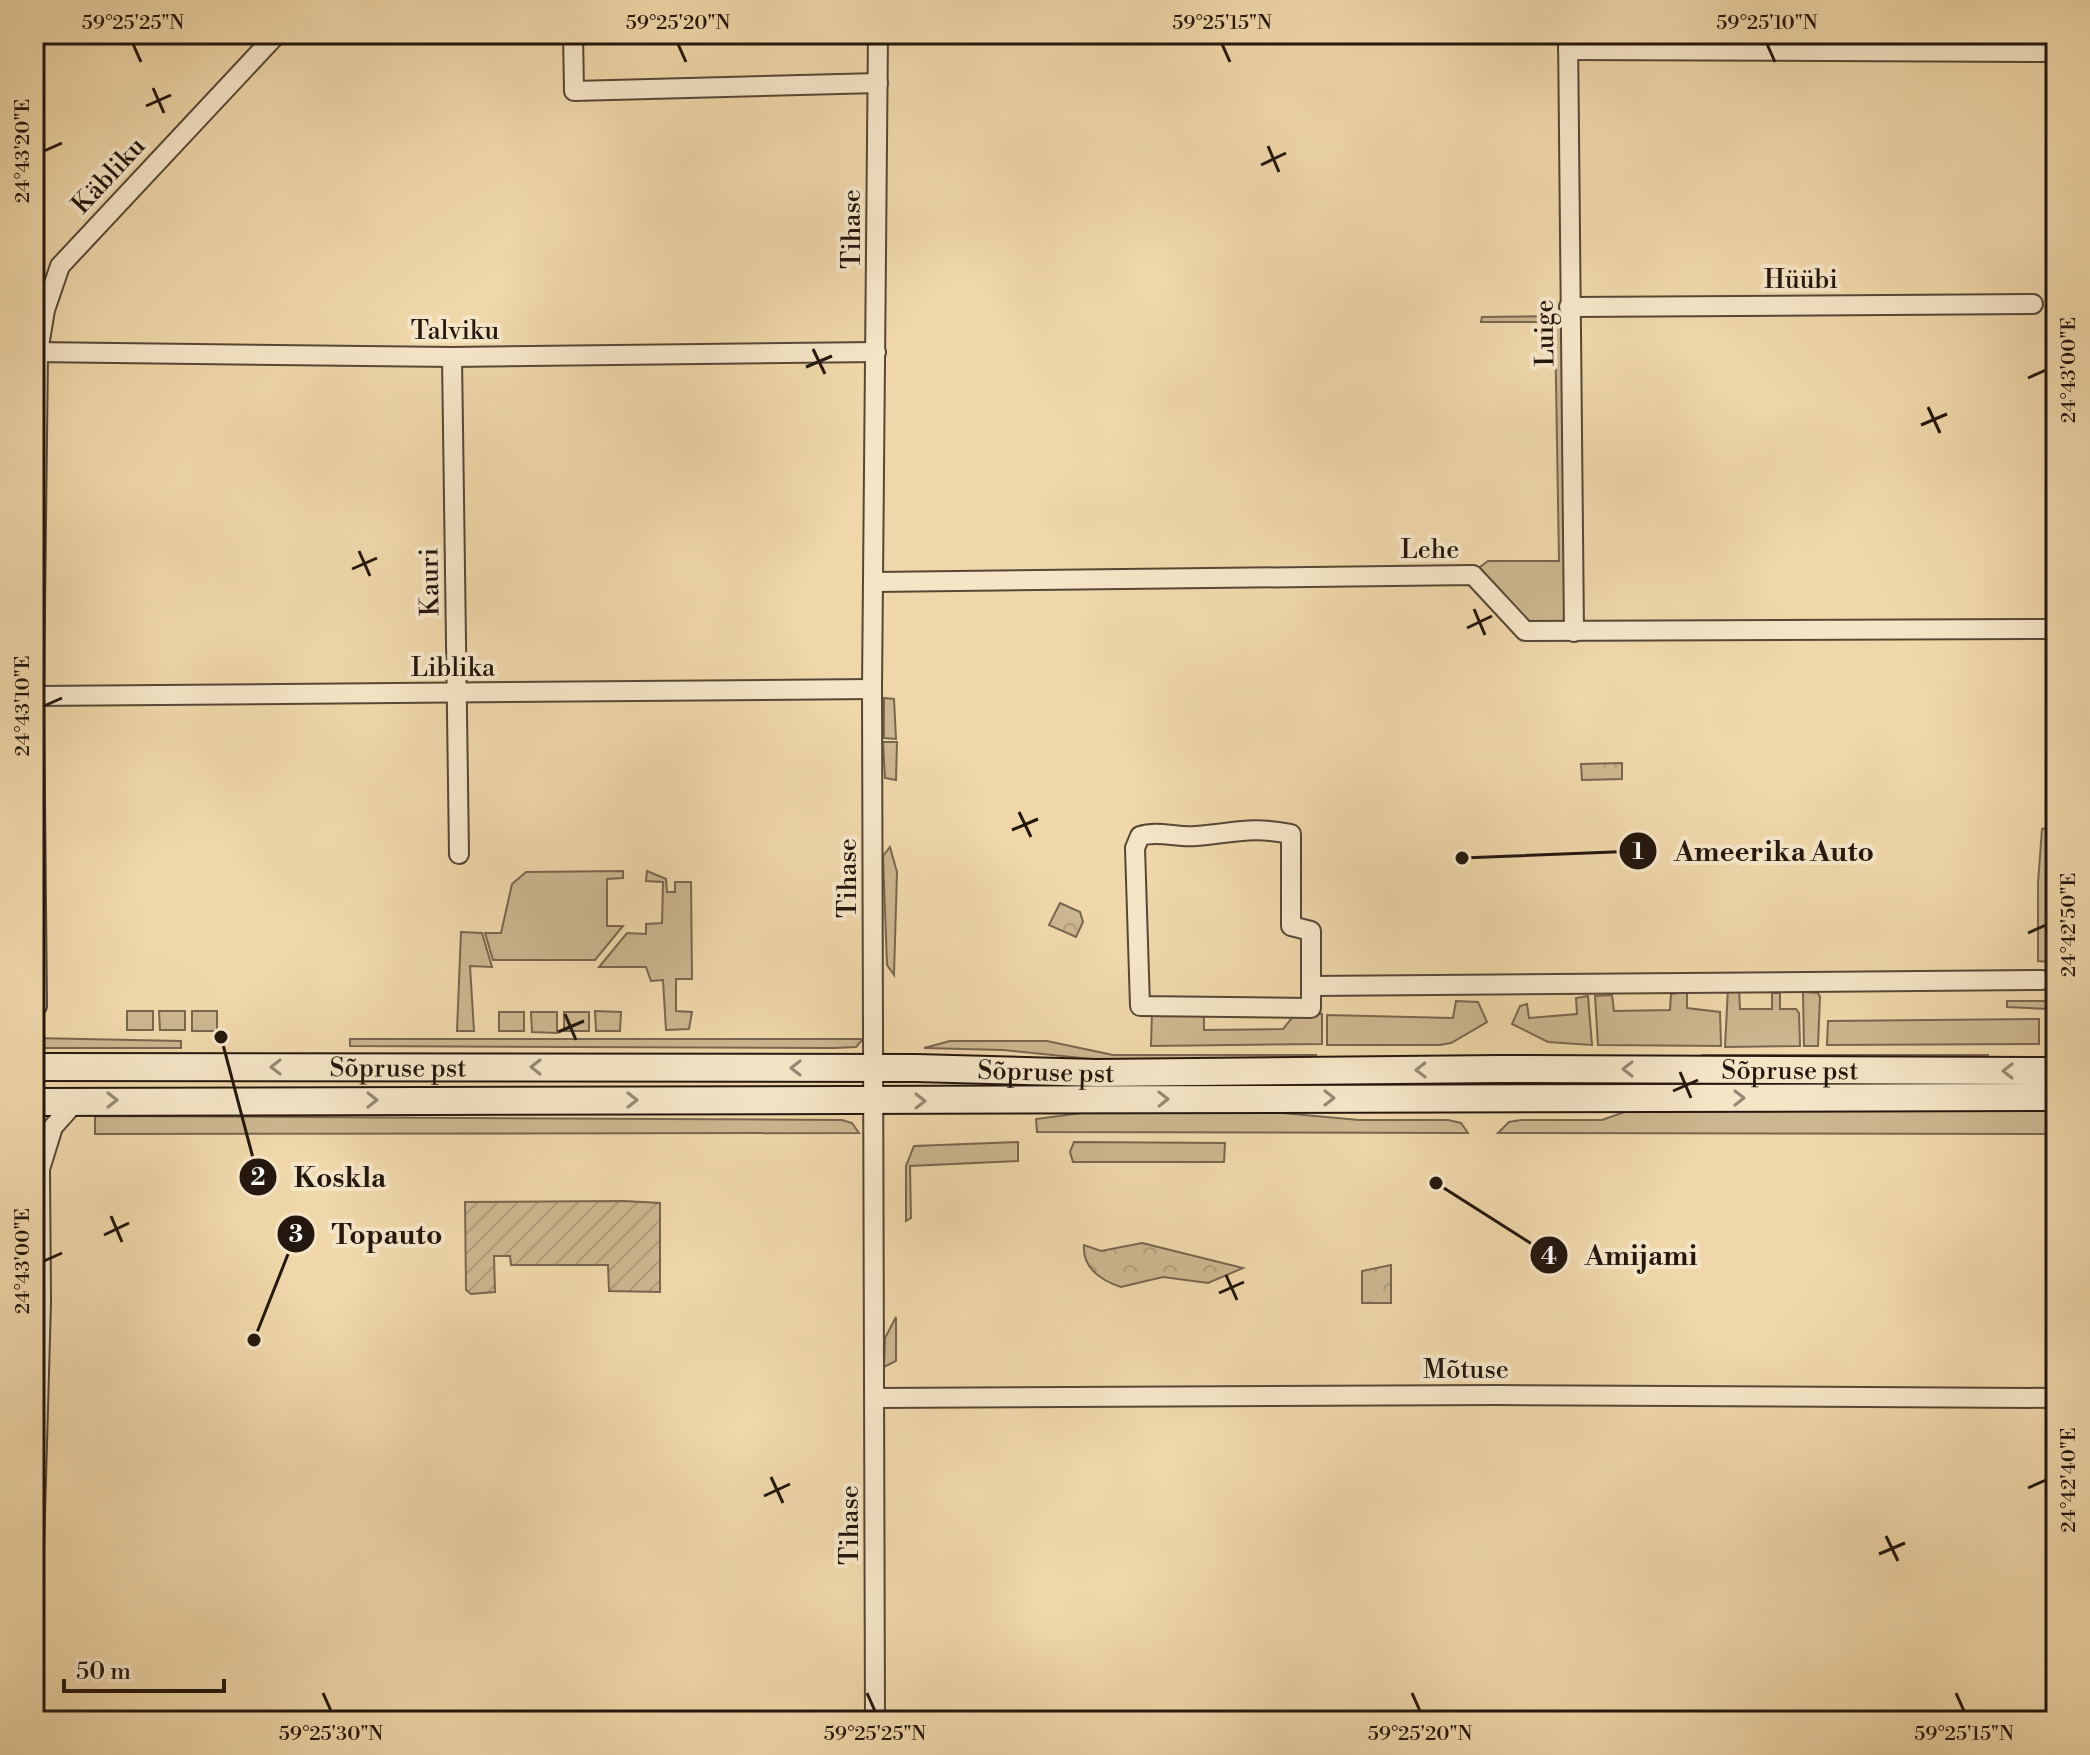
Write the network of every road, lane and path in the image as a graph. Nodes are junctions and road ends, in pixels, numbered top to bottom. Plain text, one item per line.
1 (277, 34) edge
2 (573, 34) edge
3 (878, 34) edge
4 (1568, 42) edge
5 (2056, 52) edge
6 (878, 83) junction
7 (2033, 304) dead end
8 (1569, 307) junction
9 (36, 352) edge
10 (876, 352) junction
11 (452, 357) junction
12 (875, 582) junction
13 (2056, 629) edge
14 (1574, 632) junction
15 (872, 689) junction
16 (456, 693) junction
17 (34, 696) edge
18 (459, 854) dead end
19 (2042, 980) dead end
20 (1311, 986) junction
21 (37, 1006) dead end
22 (34, 1067) edge
23 (874, 1068) junction
24 (2056, 1071) edge
25 (2056, 1097) edge
26 (78, 1099) junction
27 (875, 1101) junction
28 (34, 1102) edge
29 (37, 1166) edge
30 (875, 1398) junction
31 (2056, 1398) edge
32 (34, 1550) edge
33 (875, 1721) edge

1 - 9 street, Käbliku
2 - 6 street
3 - 6 street, Tihase
4 - 5 street
4 - 8 street, Luige
6 - 10 street, Tihase
7 - 8 street, Hüübi
8 - 14 street, Luige
9 - 11 street, Talviku
9 - 17 street, Käbliku
10 - 11 street, Talviku
10 - 12 street, Tihase
11 - 16 street, Kauri
12 - 14 street, Lehe
12 - 15 street, Tihase
13 - 14 street, Lehe
15 - 16 street, Liblika
15 - 23 street, Tihase
16 - 17 street, Liblika
16 - 18 street, Kauri
17 - 21 street, Käbliku
19 - 20 street
20 - 20 street
23 -> 22 main road, Sõpruse pst
24 -> 23 main road, Sõpruse pst
23 - 27 street, Tihase
27 -> 25 main road, Sõpruse pst
26 -> 27 main road, Sõpruse pst
26 - 28 main road, Sõpruse pst
26 - 29 street
27 - 30 street, Tihase
29 - 32 street
30 - 31 street, Mõtuse
30 - 33 street, Tihase

